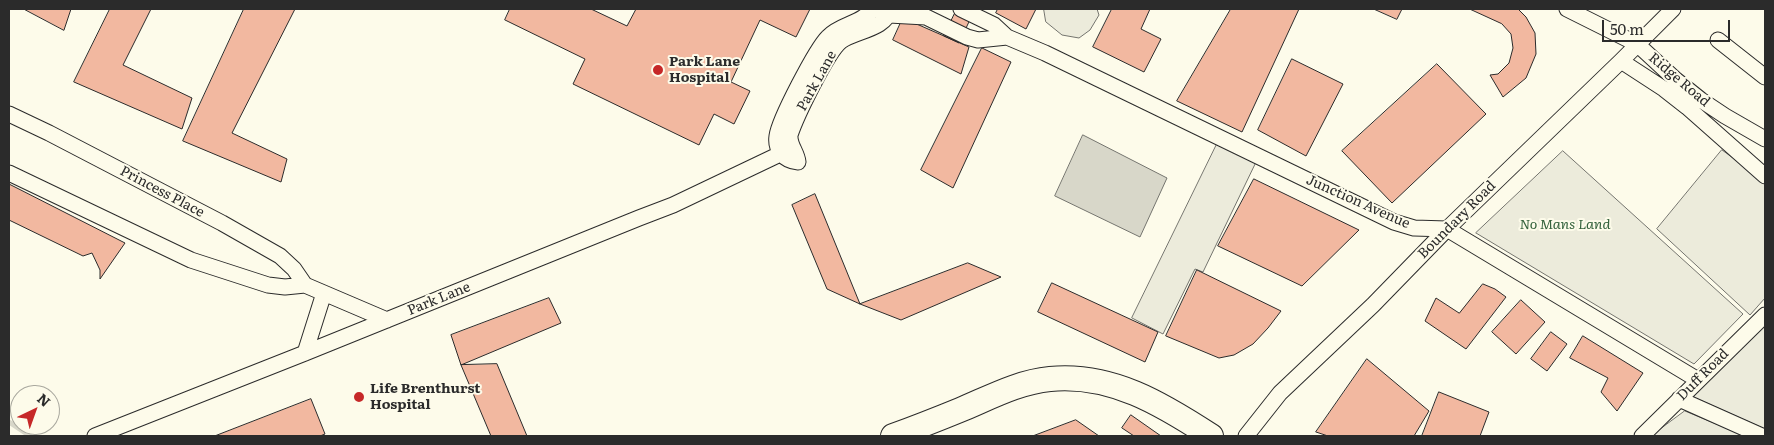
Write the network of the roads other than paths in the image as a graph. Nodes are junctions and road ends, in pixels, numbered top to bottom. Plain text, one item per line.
1 (961, 9) edge
2 (1567, 9) edge
3 (1673, 9) edge
4 (882, 10) edge
5 (986, 14) edge
6 (1007, 37) junction
7 (1718, 40) dead end
8 (1637, 44) junction
9 (1621, 61) junction
10 (1765, 77) edge
11 (9, 114) edge
12 (1765, 139) edge
13 (780, 154) junction
14 (9, 173) edge
15 (1765, 176) edge
16 (1446, 229) junction
17 (304, 285) junction
18 (324, 293) junction
19 (1765, 315) edge
20 (387, 320) junction
21 (305, 354) junction
22 (1698, 380) junction
23 (1679, 399) junction
24 (94, 436) edge
25 (893, 436) edge
26 (1211, 436) edge
27 (1246, 436) edge
28 (1642, 436) edge
29 (1762, 436) edge

1 - 5 street, Junction Avenue
2 - 8 street, Ridge Road
3 - 8 street, Boundary Road
4 - 6 street, Junction Avenue
4 - 13 street, Park Lane
4 - 13 street, Park Lane
5 - 6 street, Junction Avenue
6 - 16 street, Junction Avenue
7 - 10 street
8 - 9 street, Boundary Road
8 - 12 street, Ridge Road
9 - 15 street
9 - 16 street, Boundary Road
11 - 17 street, Princess Place
13 - 20 street, Park Lane
14 - 17 street
16 - 22 street, Junction Avenue
16 - 27 street, Boundary Road
17 - 18 street
18 - 20 street
18 - 21 street
19 - 22 street, Duff Road
20 - 21 street, Park Lane
21 - 24 street, Park Lane
22 - 23 street, Duff Road
23 - 28 street, Duff Road
23 - 29 street
25 - 26 main road

